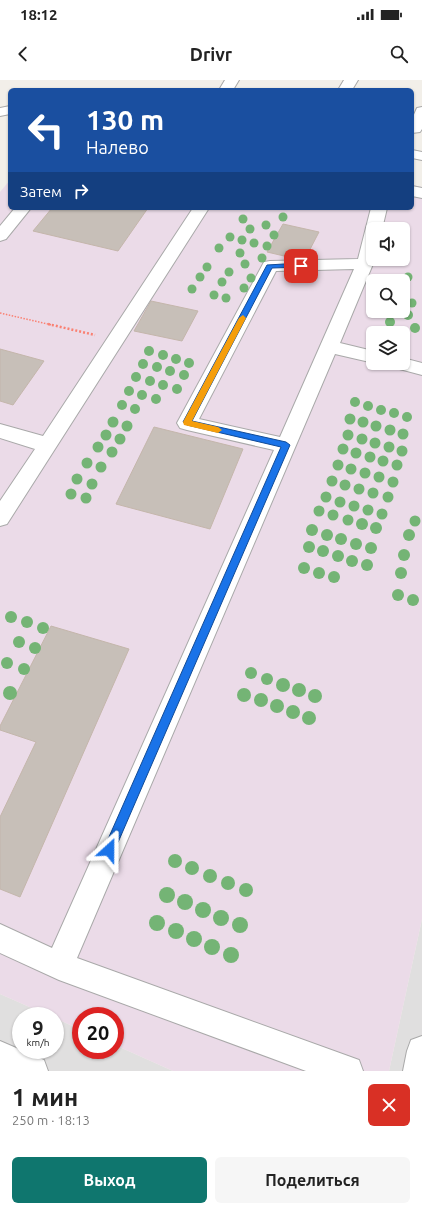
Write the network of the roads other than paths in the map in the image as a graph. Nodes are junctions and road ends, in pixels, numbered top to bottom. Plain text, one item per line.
1 (422, 111) edge
2 (414, 129) edge
3 (21, 210) edge
4 (200, 210) edge
5 (378, 210) edge
6 (375, 222) edge
7 (0, 236) edge
8 (366, 256) edge
9 (364, 264) junction
10 (329, 346) junction
11 (366, 355) edge
12 (410, 366) edge
13 (422, 369) edge
14 (0, 431) edge
15 (48, 445) junction
16 (286, 445) junction
17 (0, 518) edge
18 (0, 938) edge
19 (59, 966) junction
20 (422, 1051) edge
21 (0, 1056) edge
22 (34, 1071) edge
23 (348, 1071) edge
24 (418, 1071) edge

1 - 2 street
3 - 7 street
4 - 15 street
5 - 6 street
8 - 9 street
9 - 10 street
9 - 16 street
10 - 11 street
10 - 16 street
12 - 13 street
14 - 15 street
15 - 17 street
16 - 19 street
18 - 19 street
19 - 23 street
20 - 24 street
21 - 22 street

